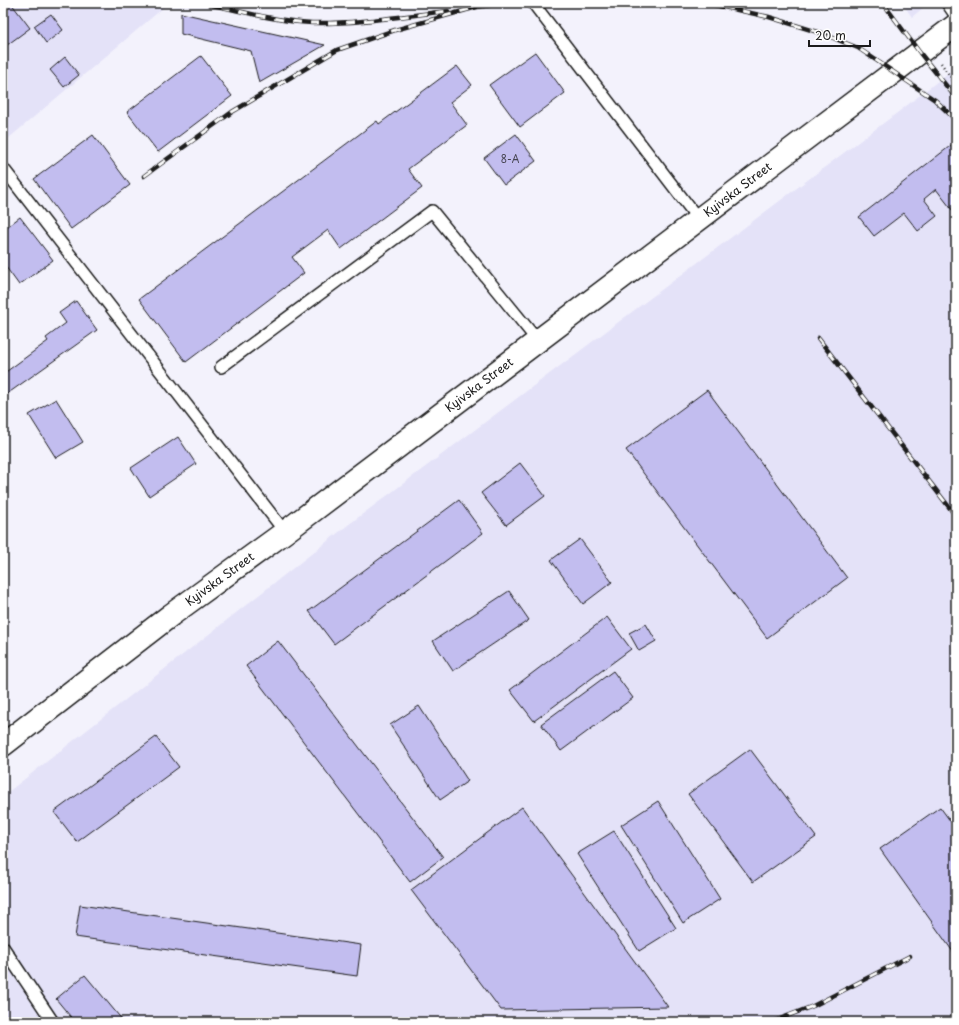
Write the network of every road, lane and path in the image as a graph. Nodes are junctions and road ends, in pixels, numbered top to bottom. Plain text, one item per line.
1 (533, 3) edge
2 (947, 3) edge
3 (956, 16) edge
4 (956, 25) edge
5 (930, 46) junction
6 (956, 86) edge
7 (3, 168) edge
8 (699, 220) junction
9 (537, 340) junction
10 (221, 367) dead end
11 (285, 532) junction
12 (3, 745) edge
13 (3, 947) edge
14 (53, 1022) edge

1 - 8 lane
2 - 3 lane
4 - 5 main road, Kyivska Street
5 - 6 path
5 - 8 main road, Kyivska Street
7 - 11 lane
8 - 9 main road, Kyivska Street
9 - 10 lane
9 - 11 main road, Kyivska Street
11 - 12 main road, Kyivska Street
13 - 14 lane

